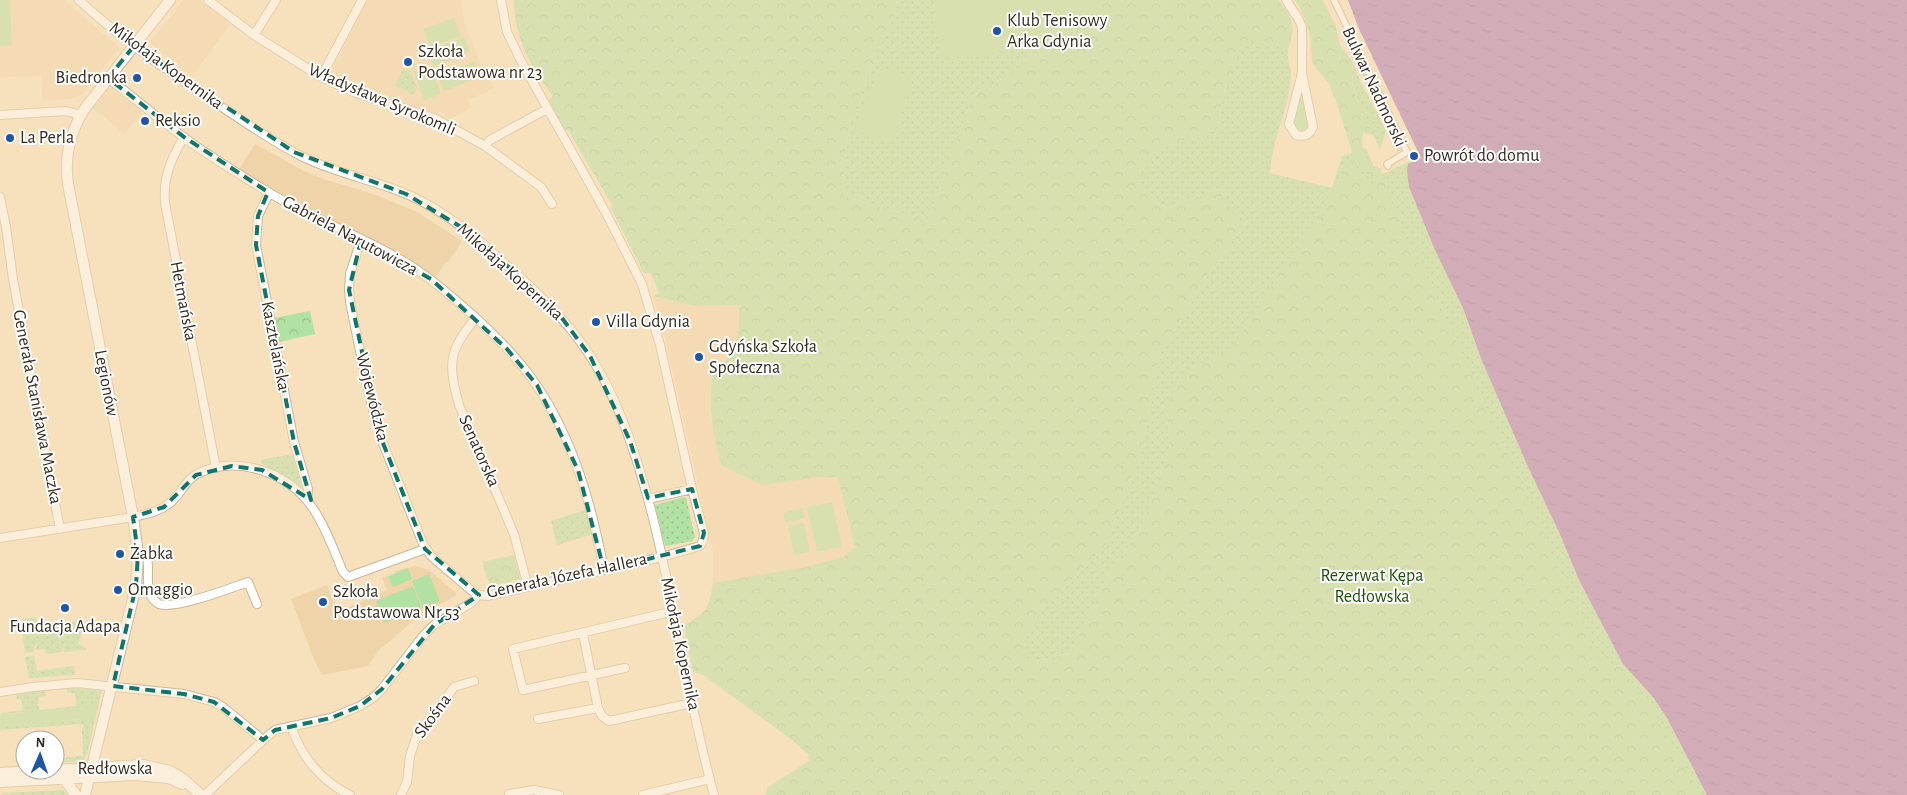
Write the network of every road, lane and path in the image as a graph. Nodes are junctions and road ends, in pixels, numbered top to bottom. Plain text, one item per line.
1 (79, 0) edge
2 (170, 0) edge
3 (208, 0) edge
4 (276, 0) edge
5 (362, 0) edge
6 (501, 0) edge
7 (1286, 0) edge
8 (1334, 0) edge
9 (254, 35) junction
10 (134, 46) junction
11 (1302, 73) junction
12 (321, 77) junction
13 (108, 78) junction
14 (547, 108) junction
15 (0, 115) edge
16 (81, 115) junction
17 (184, 137) junction
18 (484, 146) junction
19 (1388, 166) dead end
20 (269, 193) junction
21 (0, 197) edge
22 (552, 204) dead end
23 (361, 240) junction
24 (476, 318) junction
25 (216, 468) junction
26 (692, 489) junction
27 (307, 499) junction
28 (648, 499) junction
29 (133, 517) junction
30 (60, 529) junction
31 (0, 538) edge
32 (425, 549) junction
33 (138, 554) junction
34 (662, 557) junction
35 (604, 570) junction
36 (528, 587) junction
37 (479, 595) junction
38 (257, 604) dead end
39 (674, 611) junction
40 (583, 634) junction
41 (626, 668) dead end
42 (592, 675) junction
43 (474, 681) dead end
44 (113, 686) junction
45 (0, 692) edge
46 (692, 703) junction
47 (598, 708) junction
48 (538, 719) dead end
49 (291, 726) junction
50 (263, 740) junction
51 (0, 773) edge
52 (91, 773) junction
53 (65, 779) edge
54 (710, 779) junction
55 (43, 780) edge
56 (65, 780) edge
57 (0, 782) edge
58 (198, 792) edge
59 (509, 794) edge
60 (76, 795) edge
61 (85, 795) edge
62 (205, 795) edge
63 (350, 795) edge
64 (401, 795) edge
65 (560, 795) edge
66 (644, 795) edge
67 (714, 795) edge

1 - 10 street, Mikołaja Kopernika
2 - 10 street, Legionów
3 - 9 street, Władysława Syrokomli
4 - 9 street
5 - 12 street
6 - 14 street
7 - 11 street
8 - 19 street, Bulwar Nadmorski
9 - 12 street, Władysława Syrokomli
10 - 13 street, Legionów
10 - 28 street, Mikołaja Kopernika
11 - 11 street
12 - 18 street, Władysława Syrokomli
13 - 16 street, Legionów
13 - 17 street, Gabriela Narutowicza
14 - 18 street
14 - 26 street
15 - 16 street
16 - 29 street, Legionów
17 - 20 street, Gabriela Narutowicza
17 - 25 street, Hetmańska
18 - 22 street, Władysława Syrokomli
20 - 23 street, Gabriela Narutowicza
20 - 27 street, Kasztelańska
21 - 30 street, Generała Stanisława Maczka
23 - 24 street, Gabriela Narutowicza
23 - 32 street, Wojewódzka
24 - 35 street, Gabriela Narutowicza
24 - 36 street, Senatorska
25 - 27 street
25 - 29 street
26 - 28 street
26 - 34 street, Generała Józefa Hallera
27 - 32 street
28 - 34 street, Mikołaja Kopernika
29 - 30 street
29 - 33 street, Legionów
30 - 31 street
32 - 37 street, Generała Józefa Hallera
33 - 38 street
33 - 44 street, Legionów
34 - 35 street, Generała Józefa Hallera
34 - 39 street, Mikołaja Kopernika
35 - 36 street, Generała Józefa Hallera
36 - 37 street, Generała Józefa Hallera
37 - 49 street
39 - 40 street
39 - 46 street, Mikołaja Kopernika
40 - 42 street
40 - 42 street
41 - 42 street
42 - 47 street
43 - 64 street, Skośna
44 - 45 street
44 - 50 street
44 - 52 street, Legionów
46 - 47 street
46 - 54 street, Mikołaja Kopernika
47 - 48 street
49 - 50 street
49 - 63 street
50 - 62 street
51 - 52 street, Redłowska
52 - 53 street, Redłowska
52 - 58 street, Redłowska
52 - 61 street, Legionów
54 - 66 street
54 - 67 street, Mikołaja Kopernika
55 - 57 street, Redłowska
56 - 60 street
59 - 65 street

